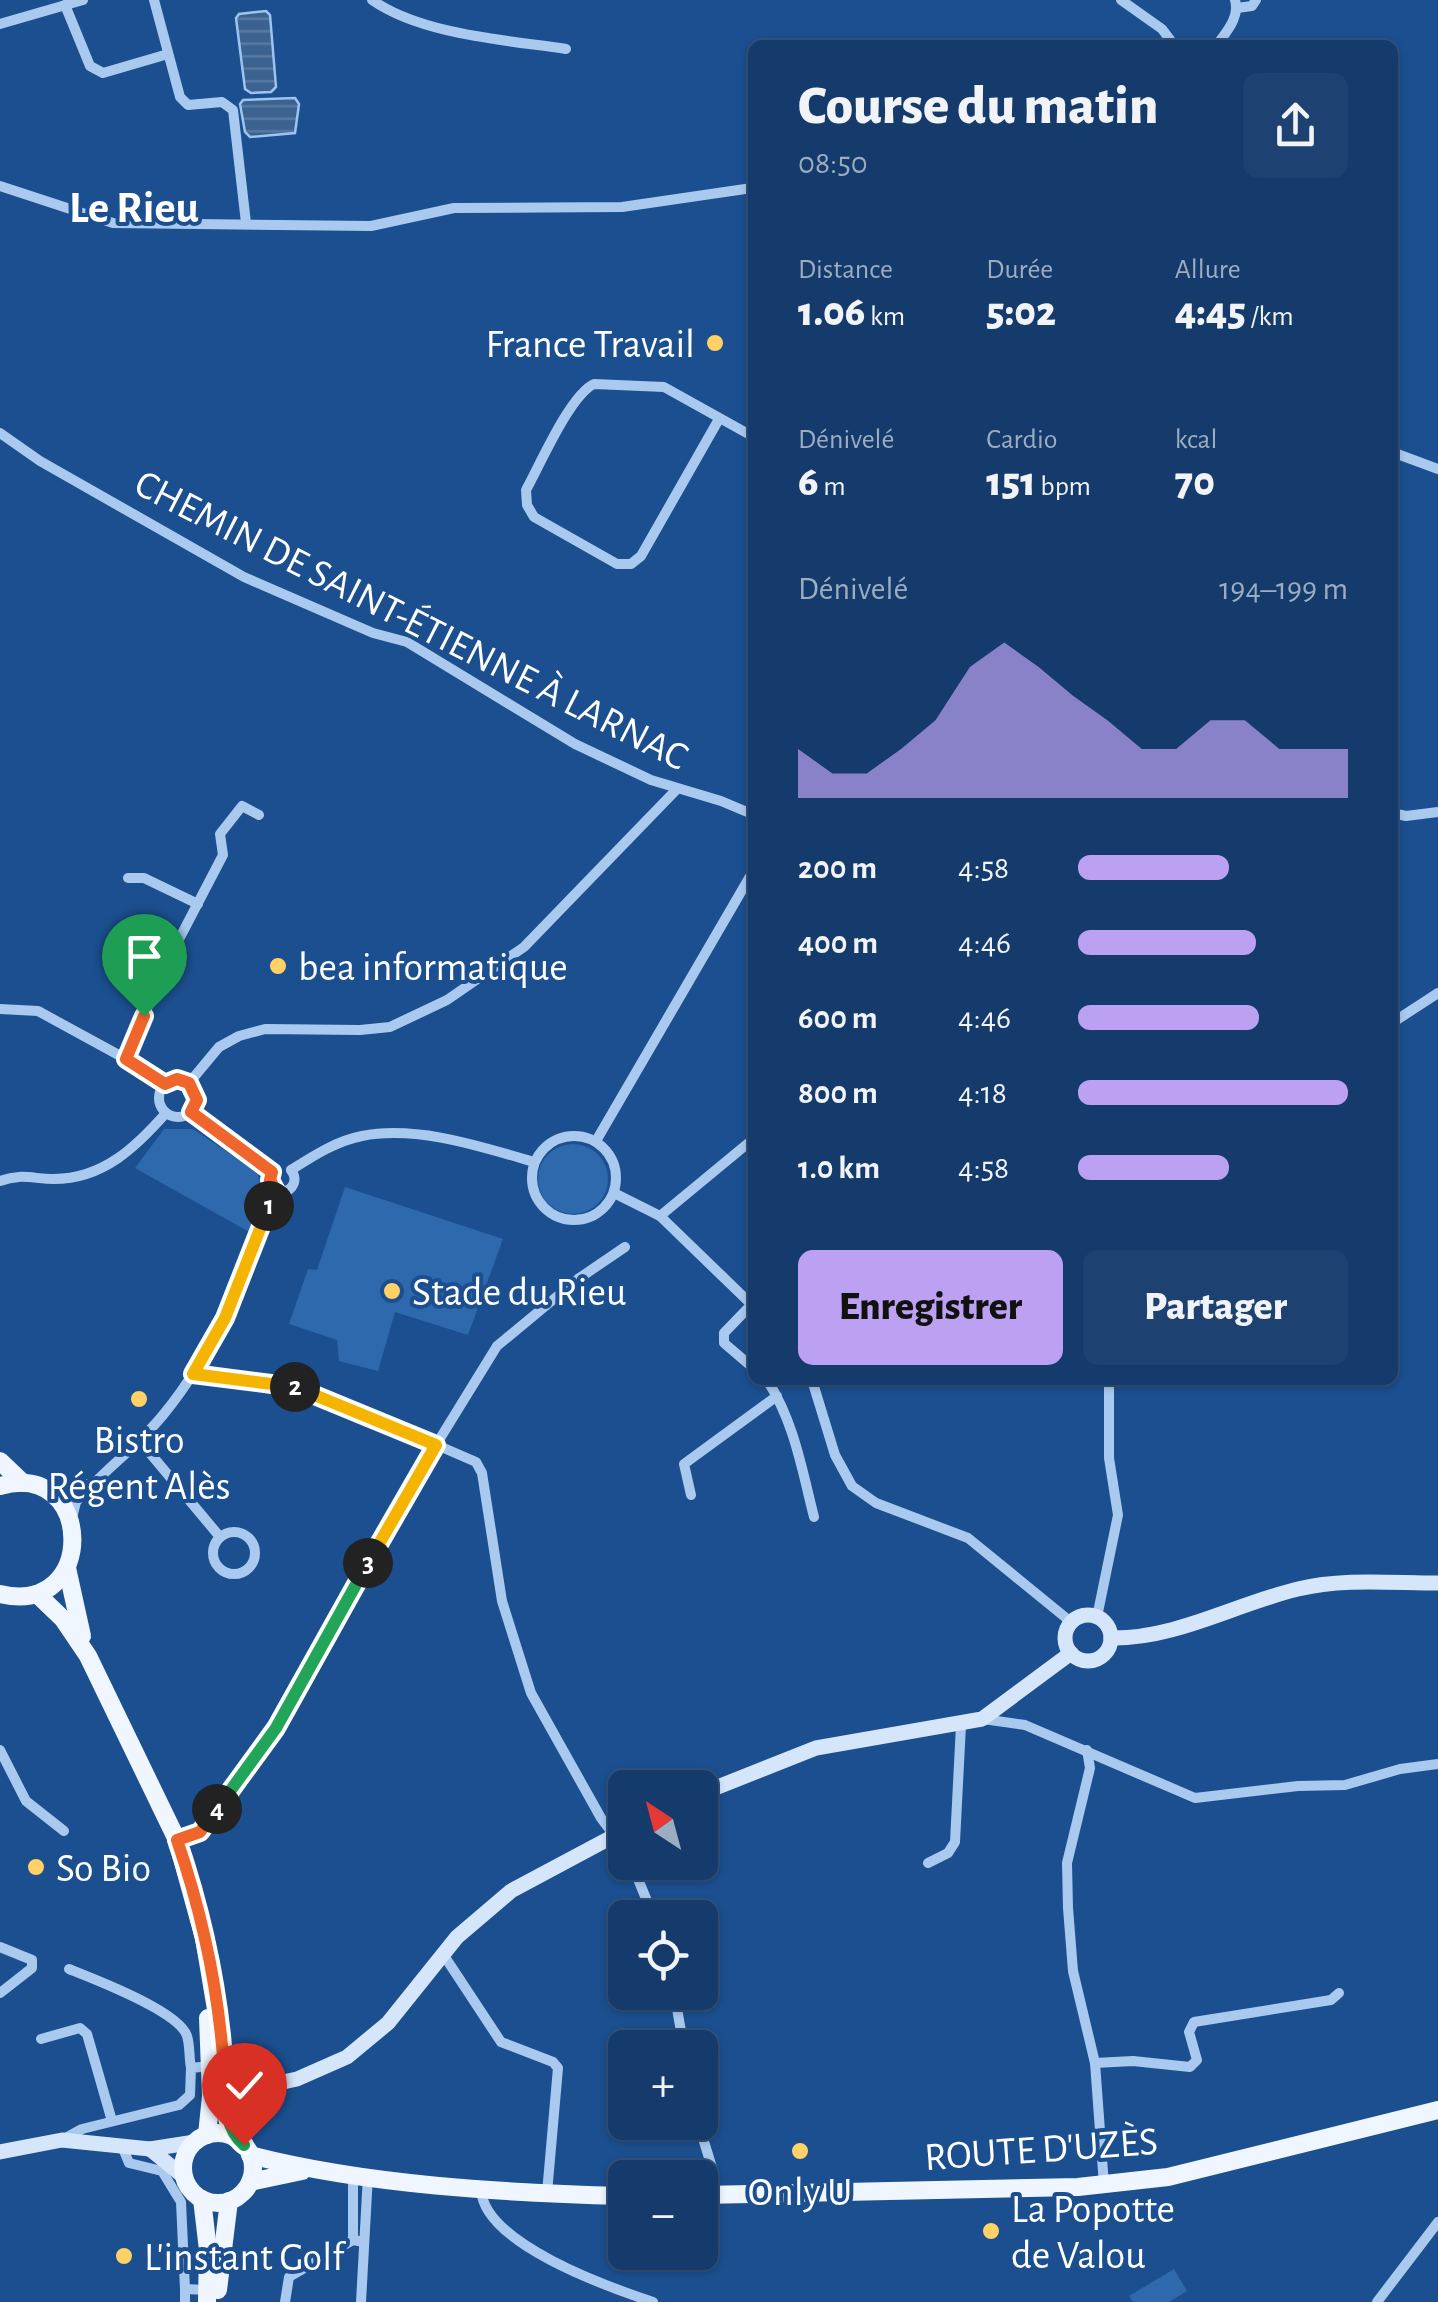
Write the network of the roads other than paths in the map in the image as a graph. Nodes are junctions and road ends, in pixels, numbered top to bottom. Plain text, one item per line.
1 (83, 0) edge
2 (154, 0) edge
3 (372, 0) edge
4 (1121, 0) edge
5 (1256, 0) edge
6 (65, 4) junction
7 (1236, 4) edge
8 (0, 24) edge
9 (1170, 40) edge
10 (1221, 40) edge
11 (566, 50) dead end
12 (168, 54) junction
13 (0, 186) edge
14 (748, 189) edge
15 (246, 223) junction
16 (720, 419) junction
17 (0, 433) edge
18 (748, 434) edge
19 (1398, 454) edge
20 (1438, 469) edge
21 (677, 790) junction
22 (748, 812) edge
23 (1438, 812) edge
24 (1398, 814) edge
25 (259, 815) dead end
26 (128, 878) dead end
27 (748, 880) edge
28 (198, 904) junction
29 (1438, 993) edge
30 (0, 1009) edge
31 (1398, 1019) edge
32 (126, 1059) junction
33 (189, 1083) junction
34 (165, 1084) junction
35 (191, 1112) junction
36 (166, 1113) junction
37 (596, 1141) junction
38 (748, 1143) edge
39 (534, 1162) junction
40 (291, 1170) junction
41 (272, 1172) junction
42 (0, 1181) edge
43 (275, 1189) junction
44 (614, 1192) junction
45 (660, 1216) junction
46 (625, 1247) dead end
47 (748, 1300) edge
48 (748, 1308) edge
49 (748, 1364) edge
50 (193, 1374) junction
51 (770, 1385) edge
52 (814, 1385) edge
53 (1108, 1385) edge
54 (777, 1396) junction
55 (139, 1440) junction
56 (436, 1445) junction
57 (0, 1461) edge
58 (104, 1472) junction
59 (23, 1483) junction
60 (0, 1486) edge
61 (45, 1490) junction
62 (691, 1495) dead end
63 (814, 1517) dead end
64 (72, 1522) junction
65 (220, 1537) junction
66 (67, 1568) junction
67 (1438, 1583) edge
68 (0, 1594) edge
69 (37, 1594) junction
70 (1097, 1617) junction
71 (1071, 1622) junction
72 (1111, 1638) junction
73 (1071, 1653) junction
74 (88, 1656) junction
75 (982, 1719) junction
76 (962, 1725) junction
77 (0, 1750) edge
78 (1087, 1750) junction
79 (1438, 1764) edge
80 (718, 1787) edge
81 (608, 1816) edge
82 (64, 1831) dead end
83 (608, 1839) edge
84 (177, 1840) junction
85 (928, 1863) dead end
86 (0, 1947) edge
87 (443, 1954) junction
88 (69, 1969) dead end
89 (1340, 1992) dead end
90 (0, 1993) edge
91 (40, 2039) dead end
92 (1095, 2063) junction
93 (190, 2068) junction
94 (217, 2068) junction
95 (257, 2086) junction
96 (225, 2102) junction
97 (1438, 2110) edge
98 (112, 2121) junction
99 (235, 2138) junction
100 (201, 2139) junction
101 (62, 2140) junction
102 (122, 2146) junction
103 (150, 2148) junction
104 (0, 2152) edge
105 (250, 2155) junction
106 (307, 2170) junction
107 (361, 2175) junction
108 (184, 2177) junction
109 (250, 2182) junction
110 (1104, 2185) junction
111 (481, 2188) junction
112 (548, 2194) junction
113 (718, 2195) edge
114 (608, 2196) edge
115 (202, 2199) junction
116 (229, 2201) junction
117 (1438, 2222) edge
118 (359, 2241) junction
119 (185, 2296) edge
120 (210, 2298) edge
121 (285, 2302) edge
122 (361, 2302) edge
123 (652, 2302) edge
124 (1377, 2302) edge

1 - 6 street
2 - 12 street
3 - 11 street
4 - 9 street
5 - 7 street
6 - 8 street
6 - 12 street
7 - 10 street
12 - 15 street
13 - 15 street
14 - 15 street
16 - 16 street
16 - 18 street
17 - 21 street, CHEMIN DE SAINT-ÉTIENNE À LARNAC
19 - 20 street
21 - 22 street, CHEMIN DE SAINT-ÉTIENNE À LARNAC
21 - 33 street
23 - 24 street
25 - 28 street
26 - 28 street
27 - 37 street
28 - 32 street
29 - 31 street
30 - 32 street
32 - 34 street
33 - 34 street
33 - 35 street
34 - 36 street
35 - 36 street
35 - 41 street
36 - 42 street
37 - 39 street
37 - 44 street
38 - 45 street
39 - 40 street
39 - 44 street
40 - 41 street
40 - 43 street
41 - 43 street
43 - 50 street
44 - 45 street
45 - 47 street
46 - 56 street
48 - 49 street
50 - 55 street
50 - 56 street
51 - 54 street
52 - 71 street
53 - 70 street
54 - 62 street
54 - 63 street
55 - 58 street
55 - 65 street
56 - 81 street
56 - 84 street
57 - 59 main road
58 - 61 street
58 - 64 street
59 - 60 main road
59 - 61 main road
61 - 64 main road
64 - 66 main road
65 - 65 street
66 - 69 main road
66 - 74 main road
67 - 72 street
68 - 69 main road
69 - 74 main road
70 - 71 street
70 - 72 street
71 - 73 street
72 - 73 street
73 - 75 street
74 - 84 main road
75 - 76 street
75 - 78 street
76 - 80 street
76 - 85 street
77 - 82 street
78 - 79 street
78 - 92 street
83 - 87 street
84 - 94 main road
86 - 90 street
87 - 95 street
87 - 112 street
88 - 93 street
89 - 92 street
91 - 98 street
92 - 110 street
93 - 94 street
93 - 98 street
94 - 95 street
94 - 96 main road
94 - 100 main road
95 - 96 street
96 - 99 main road
97 - 110 main road, ROUTE D'UZÈS
98 - 101 street
99 - 100 main road
99 - 105 main road
100 - 103 street
100 - 108 main road
101 - 102 street
101 - 104 street
102 - 103 street
102 - 119 street
103 - 108 street
105 - 106 main road
105 - 109 main road
106 - 107 main road
106 - 109 main road
107 - 111 main road
107 - 118 street
108 - 115 main road
109 - 116 main road
110 - 113 main road, ROUTE D'UZÈS
111 - 112 main road
111 - 123 street
112 - 114 main road
115 - 116 main road
115 - 120 main road
116 - 120 main road
117 - 124 street
118 - 121 street
118 - 122 street
119 - 120 street

